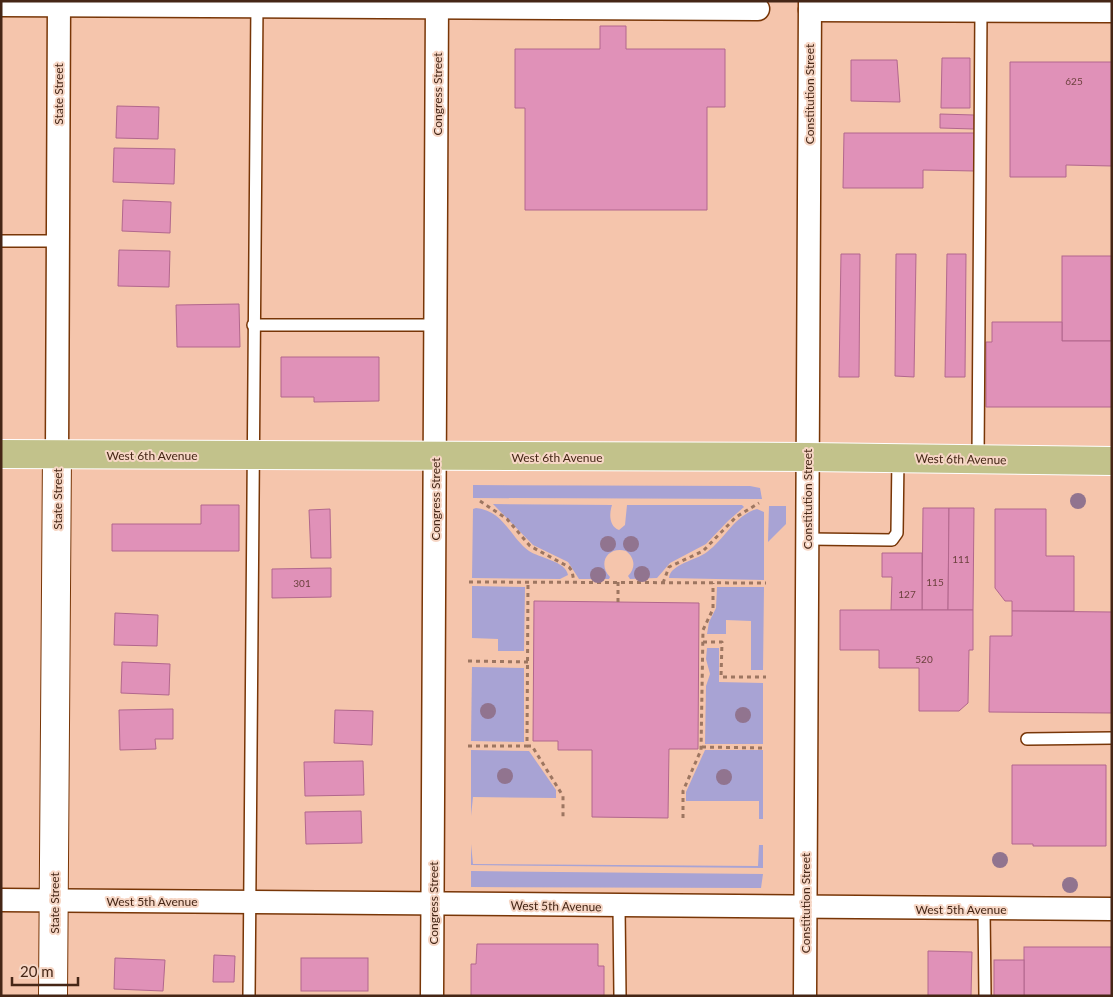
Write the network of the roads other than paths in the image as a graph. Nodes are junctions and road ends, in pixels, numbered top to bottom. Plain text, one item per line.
1 (59, 3) edge
2 (257, 4) edge
3 (437, 4) edge
4 (1, 5) edge
5 (810, 5) edge
6 (988, 7) edge
7 (758, 9) dead end
8 (1112, 11) edge
9 (1, 240) edge
10 (58, 241) junction
11 (437, 325) junction
12 (253, 326) junction
13 (1, 454) edge
14 (57, 454) junction
15 (252, 455) junction
16 (436, 457) junction
17 (808, 457) junction
18 (898, 458) junction
19 (978, 459) junction
20 (1112, 461) edge
21 (807, 540) junction
22 (1112, 738) edge
23 (1027, 739) dead end
24 (1, 900) edge
25 (54, 901) junction
26 (248, 902) junction
27 (433, 904) junction
28 (619, 907) junction
29 (805, 908) junction
30 (984, 909) junction
31 (1112, 910) edge
32 (53, 996) edge
33 (249, 996) edge
34 (432, 996) edge
35 (620, 996) edge
36 (805, 996) edge
37 (985, 996) edge

1 - 2 street
1 - 4 street
1 - 10 street, State Street
2 - 3 street
2 - 12 lane
3 - 7 street
3 - 11 street, Congress Street
5 - 6 street
5 - 17 street, Constitution Street
6 - 8 street
6 - 19 lane
9 - 10 lane
10 - 14 street, State Street
11 - 12 lane
11 - 16 street, Congress Street
12 - 15 lane
13 - 14 main road, West 6th Avenue
14 - 15 main road, West 6th Avenue
14 - 25 street, State Street
15 - 16 main road, West 6th Avenue
15 - 26 lane
16 - 17 main road, West 6th Avenue
16 - 27 street, Congress Street
17 - 18 main road, West 6th Avenue
17 - 21 street, Constitution Street
18 - 19 main road, West 6th Avenue
18 - 21 lane
19 - 20 main road, West 6th Avenue
21 - 29 street, Constitution Street
22 - 23 lane
24 - 25 street, West 5th Avenue
25 - 26 street, West 5th Avenue
25 - 32 street, State Street
26 - 27 street, West 5th Avenue
26 - 33 lane
27 - 28 street, West 5th Avenue
27 - 34 street, Congress Street
28 - 29 street, West 5th Avenue
28 - 35 lane
29 - 30 street, West 5th Avenue
29 - 36 street, Constitution Street
30 - 31 street, West 5th Avenue
30 - 37 lane

